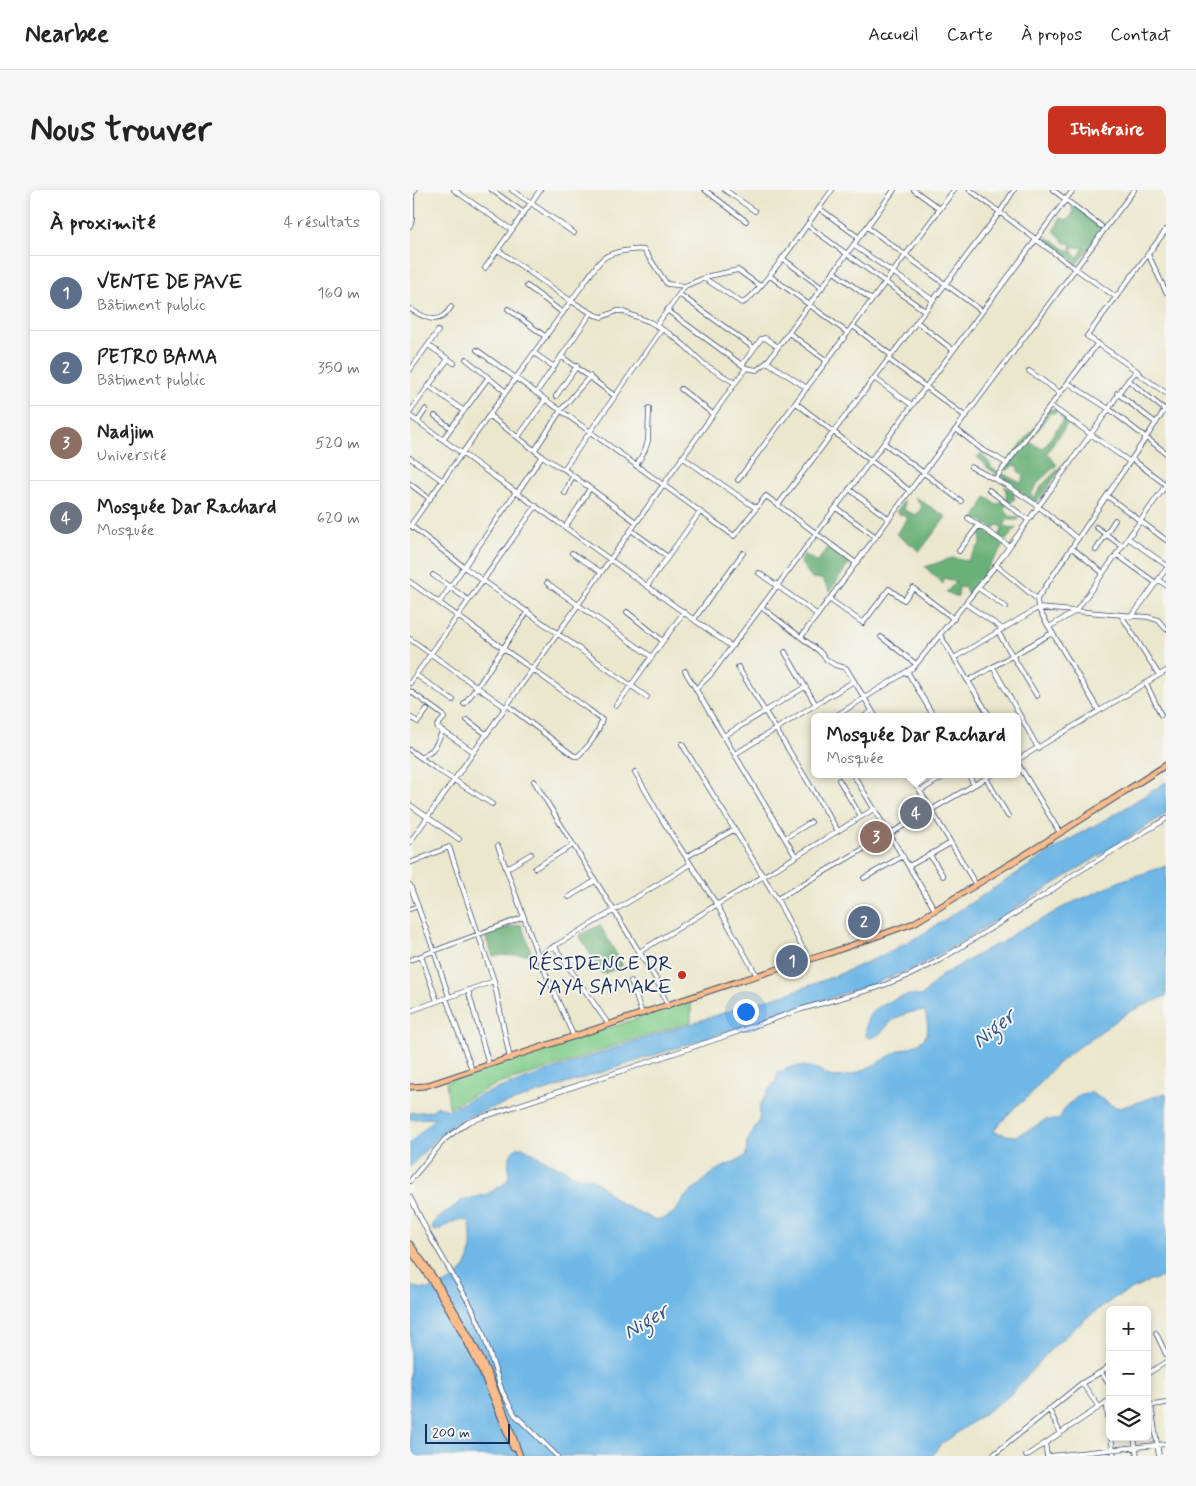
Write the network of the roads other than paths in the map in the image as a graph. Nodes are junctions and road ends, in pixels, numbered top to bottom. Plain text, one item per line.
1 (415, 190) edge
2 (454, 190) edge
3 (492, 190) edge
4 (512, 190) edge
5 (540, 190) edge
6 (725, 190) edge
7 (832, 190) edge
8 (893, 190) edge
9 (914, 190) edge
10 (954, 190) edge
11 (970, 190) edge
12 (1014, 190) edge
13 (1053, 190) edge
14 (1073, 190) edge
15 (1134, 190) edge
16 (708, 191) edge
17 (1066, 200) junction
18 (531, 203) junction
19 (819, 208) junction
20 (940, 209) junction
21 (755, 211) dead end
22 (1000, 212) junction
23 (524, 213) junction
24 (746, 221) dead end
25 (807, 225) junction
26 (410, 226) edge
27 (1101, 226) dead end
28 (866, 227) junction
29 (512, 230) junction
30 (1166, 230) edge
31 (574, 233) dead end
32 (858, 237) junction
33 (1036, 239) junction
34 (853, 245) junction
35 (498, 250) junction
36 (847, 254) junction
37 (1148, 254) junction
38 (905, 255) junction
39 (782, 258) junction
40 (485, 268) dead end
41 (1075, 268) junction
42 (834, 272) junction
43 (893, 272) junction
44 (770, 276) junction
45 (704, 278) junction
46 (886, 282) junction
47 (945, 284) junction
48 (527, 286) dead end
49 (685, 286) junction
50 (760, 286) junction
51 (822, 288) junction
52 (1166, 292) edge
53 (679, 294) junction
54 (1116, 297) junction
55 (872, 300) junction
56 (933, 300) junction
57 (571, 301) junction
58 (810, 305) junction
59 (451, 307) dead end
60 (410, 309) edge
61 (508, 309) dead end
62 (668, 310) junction
63 (925, 311) junction
64 (982, 311) junction
65 (563, 312) junction
66 (591, 313) junction
67 (916, 322) junction
68 (656, 326) junction
69 (853, 326) junction
70 (662, 329) junction
71 (438, 331) dead end
72 (789, 333) junction
73 (848, 333) junction
74 (546, 337) junction
75 (1098, 344) junction
76 (428, 345) junction
77 (778, 347) junction
78 (754, 348) junction
79 (476, 350) dead end
80 (954, 350) junction
81 (534, 353) junction
82 (891, 355) junction
83 (561, 356) junction
84 (448, 359) junction
85 (466, 359) dead end
86 (888, 360) junction
87 (827, 361) junction
88 (767, 362) junction
89 (454, 363) dead end
90 (577, 366) junction
91 (744, 366) junction
92 (554, 367) junction
93 (410, 370) edge
94 (1029, 371) dead end
95 (1138, 371) junction
96 (590, 376) junction
97 (488, 378) junction
98 (874, 378) junction
99 (516, 379) junction
100 (1128, 380) junction
101 (735, 383) junction
102 (1068, 383) junction
103 (429, 386) junction
104 (926, 387) junction
105 (807, 388) junction
106 (682, 389) dead end
107 (506, 392) junction
108 (536, 393) junction
109 (1060, 393) junction
110 (1118, 393) junction
111 (1166, 393) edge
112 (556, 396) dead end
113 (616, 396) junction
114 (410, 400) edge
115 (545, 400) junction
116 (796, 403) junction
117 (415, 404) junction
118 (912, 405) junction
119 (1051, 406) junction
120 (649, 408) dead end
121 (426, 409) dead end
122 (1108, 409) junction
123 (1165, 409) edge
124 (561, 410) junction
125 (464, 411) junction
126 (410, 414) edge
127 (713, 414) junction
128 (435, 416) dead end
129 (490, 416) junction
130 (965, 416) junction
131 (418, 422) junction
132 (1156, 423) junction
133 (451, 428) junction
134 (956, 429) junction
135 (589, 432) junction
136 (833, 432) junction
137 (1090, 434) junction
138 (518, 437) junction
139 (1146, 438) junction
140 (443, 439) junction
141 (884, 443) junction
142 (535, 450) junction
143 (1166, 453) edge
144 (463, 454) junction
145 (542, 456) junction
146 (682, 457) junction
147 (410, 458) edge
148 (1131, 460) junction
149 (871, 461) junction
150 (1006, 464) junction
151 (636, 466) junction
152 (970, 467) dead end
153 (564, 469) junction
154 (923, 473) junction
155 (573, 476) junction
156 (995, 479) junction
157 (738, 480) dead end
158 (443, 481) junction
159 (410, 484) edge
160 (662, 485) junction
161 (1166, 485) edge
162 (590, 488) junction
163 (849, 489) junction
164 (989, 490) dead end
165 (910, 491) junction
166 (516, 492) junction
167 (564, 493) dead end
168 (1107, 496) junction
169 (430, 498) junction
170 (961, 501) dead end
171 (778, 505) junction
172 (536, 506) junction
173 (1038, 506) junction
174 (756, 508) junction
175 (836, 508) junction
176 (700, 512) junction
177 (968, 518) dead end
178 (889, 519) junction
179 (1028, 520) junction
180 (1115, 520) dead end
181 (636, 522) junction
182 (1140, 522) junction
183 (979, 525) junction
184 (410, 526) edge
185 (565, 527) junction
186 (1096, 527) dead end
187 (631, 530) junction
188 (816, 534) junction
189 (1106, 534) junction
190 (876, 537) junction
191 (1128, 538) junction
192 (1078, 539) junction
193 (1166, 540) edge
194 (1009, 546) junction
195 (1122, 546) junction
196 (1072, 548) junction
197 (1096, 550) dead end
198 (959, 551) dead end
199 (572, 553) dead end
200 (743, 553) dead end
201 (1116, 554) junction
202 (668, 557) junction
203 (610, 559) junction
204 (856, 563) junction
205 (996, 565) junction
206 (1166, 565) edge
207 (464, 567) junction
208 (1166, 569) edge
209 (601, 572) junction
210 (1103, 572) junction
211 (760, 573) dead end
212 (433, 576) dead end
213 (484, 580) junction
214 (410, 582) edge
215 (1157, 582) junction
216 (547, 583) dead end
217 (1166, 585) edge
218 (647, 586) junction
219 (777, 586) junction
220 (449, 588) junction
221 (978, 588) junction
222 (829, 599) junction
223 (1037, 599) junction
224 (468, 600) junction
225 (439, 603) junction
226 (966, 604) junction
227 (578, 605) junction
228 (761, 607) junction
229 (1006, 607) dead end
230 (1038, 608) junction
231 (528, 611) junction
232 (1076, 611) junction
233 (627, 612) dead end
234 (684, 612) junction
235 (818, 615) junction
236 (1121, 615) junction
237 (458, 616) junction
238 (1133, 616) junction
239 (694, 619) junction
240 (954, 619) junction
241 (1049, 627) junction
242 (1166, 629) edge
243 (1003, 630) junction
244 (998, 632) junction
245 (558, 633) junction
246 (1052, 633) junction
247 (940, 636) junction
248 (801, 637) junction
249 (882, 637) dead end
250 (410, 639) edge
251 (663, 641) junction
252 (732, 647) junction
253 (503, 649) junction
254 (785, 652) dead end
255 (431, 654) junction
256 (652, 656) junction
257 (1012, 656) junction
258 (954, 658) junction
259 (916, 664) junction
260 (738, 667) dead end
261 (993, 667) junction
262 (532, 669) junction
263 (685, 671) dead end
264 (907, 671) junction
265 (1166, 671) edge
266 (416, 675) junction
267 (1159, 675) junction
268 (854, 681) junction
269 (968, 681) junction
270 (410, 683) edge
271 (1146, 683) junction
272 (631, 685) junction
273 (478, 686) junction
274 (805, 687) junction
275 (696, 689) junction
276 (410, 691) edge
277 (1037, 696) dead end
278 (648, 697) dead end
279 (864, 698) junction
280 (452, 700) dead end
281 (464, 704) dead end
282 (816, 705) junction
283 (506, 706) junction
284 (616, 706) dead end
285 (427, 710) dead end
286 (765, 711) junction
287 (872, 711) joint
288 (1099, 711) junction
289 (840, 713) edge
290 (869, 713) edge
291 (932, 713) edge
292 (988, 713) edge
293 (1019, 713) edge
294 (1162, 715) dead end
295 (410, 717) edge
296 (1021, 717) edge
297 (467, 720) dead end
298 (776, 729) junction
299 (443, 731) junction
300 (486, 734) junction
301 (724, 736) junction
302 (682, 744) dead end
303 (1038, 748) junction
304 (410, 750) edge
305 (474, 752) junction
306 (735, 754) junction
307 (420, 757) junction
308 (1021, 759) edge
309 (1166, 765) edge
310 (1021, 768) edge
311 (635, 772) dead end
312 (855, 778) edge
313 (912, 778) edge
314 (941, 778) edge
315 (970, 778) edge
316 (986, 778) joint
317 (454, 780) junction
318 (839, 780) dead end
319 (534, 782) dead end
320 (974, 785) junction
321 (920, 791) junction
322 (492, 804) dead end
323 (410, 805) edge
324 (874, 809) junction
325 (931, 810) junction
326 (1008, 816) dead end
327 (427, 817) junction
328 (861, 818) junction
329 (1166, 819) edge
330 (811, 822) dead end
331 (735, 829) junction
332 (838, 831) junction
333 (1060, 833) junction
334 (889, 834) junction
335 (784, 838) junction
336 (459, 839) dead end
337 (410, 842) edge
338 (951, 844) junction
339 (573, 845) junction
340 (498, 846) dead end
341 (531, 854) dead end
342 (930, 855) junction
343 (902, 856) junction
344 (686, 857) junction
345 (796, 857) junction
346 (410, 863) edge
347 (690, 864) junction
348 (909, 866) junction
349 (535, 868) dead end
350 (506, 870) junction
351 (943, 876) dead end
352 (763, 877) junction
353 (864, 878) dead end
354 (595, 881) junction
355 (410, 885) edge
356 (976, 885) junction
357 (569, 896) dead end
358 (777, 899) junction
359 (717, 905) junction
360 (418, 906) junction
361 (410, 909) edge
362 (935, 910) junction
363 (614, 911) junction
364 (524, 917) junction
365 (478, 934) junction
366 (554, 946) junction
367 (434, 951) junction
368 (639, 952) junction
369 (421, 956) junction
370 (538, 956) junction
371 (410, 960) edge
372 (809, 960) junction
373 (757, 976) junction
374 (494, 981) junction
375 (631, 981) dead end
376 (468, 990) junction
377 (448, 997) junction
378 (437, 1001) junction
379 (668, 1006) junction
380 (410, 1011) edge
381 (642, 1014) junction
382 (609, 1025) junction
383 (574, 1036) junction
384 (510, 1058) junction
385 (489, 1065) junction
386 (472, 1070) junction
387 (410, 1086) edge
388 (410, 1181) edge
389 (410, 1197) edge
390 (410, 1244) edge
391 (410, 1250) edge
392 (1156, 1333) dead end
393 (1166, 1354) edge
394 (1166, 1362) edge
395 (1106, 1368) edge
396 (1102, 1372) junction
397 (1151, 1372) edge
398 (1106, 1379) edge
399 (1082, 1383) junction
400 (1106, 1402) edge
401 (1166, 1403) edge
402 (1151, 1405) edge
403 (1099, 1407) junction
404 (1049, 1409) junction
405 (1151, 1415) edge
406 (1060, 1433) junction
407 (1112, 1441) edge
408 (1134, 1441) edge
409 (1045, 1443) junction
410 (1166, 1444) edge
411 (1157, 1445) junction
412 (1135, 1447) junction
413 (1001, 1449) junction
414 (1113, 1450) junction
415 (1091, 1454) edge
416 (1070, 1455) edge
417 (518, 1456) edge
418 (557, 1456) edge
419 (992, 1456) edge
420 (1002, 1456) edge
421 (1026, 1456) edge
422 (1048, 1456) edge
423 (1114, 1456) edge
424 (1137, 1456) edge
425 (1159, 1456) edge

1 - 26 street
2 - 29 street
3 - 23 street
4 - 18 street
5 - 18 street
6 - 21 street
7 - 19 street
8 - 28 street
9 - 20 street
10 - 20 street
11 - 22 street
12 - 22 street
13 - 17 street
14 - 17 street
15 - 41 street
16 - 24 street
17 - 27 street
17 - 33 street
18 - 23 street
18 - 31 street
19 - 25 street
19 - 32 street
20 - 38 street
22 - 33 street
22 - 47 street
23 - 29 street
25 - 36 street
25 - 39 street
28 - 32 street
28 - 38 street
29 - 35 street
30 - 37 street
32 - 34 street
33 - 41 street
33 - 64 street
34 - 36 street
34 - 43 street
35 - 40 street
35 - 57 street
36 - 42 street
36 - 46 street
37 - 52 street
37 - 54 street
38 - 43 street
38 - 47 street
39 - 44 street
39 - 51 street
41 - 54 street
41 - 130 street
42 - 51 street
42 - 55 street
43 - 46 street
43 - 56 street
44 - 50 street
44 - 58 street
45 - 49 street
45 - 50 street
45 - 50 street
46 - 55 street
46 - 63 street
47 - 56 street
47 - 64 street
48 - 65 street
49 - 53 street
49 - 57 street
51 - 58 street
53 - 62 street
53 - 78 street
54 - 75 street
55 - 69 street
56 - 63 street
57 - 65 street
57 - 66 street
58 - 72 street
58 - 73 street
59 - 60 street
61 - 74 street
62 - 68 street
62 - 91 street
63 - 67 street
64 - 80 street
65 - 74 street
66 - 68 street
66 - 83 street
67 - 80 street
67 - 82 street
68 - 70 street
69 - 73 street
69 - 82 street
70 - 101 street
70 - 113 street
71 - 76 street
72 - 77 street
72 - 87 street
73 - 87 street
74 - 81 street
75 - 95 street
75 - 102 street
76 - 84 street
76 - 93 street
77 - 78 street
77 - 88 street
78 - 91 street
79 - 99 street
80 - 104 street
81 - 92 street
81 - 99 street
82 - 86 street
83 - 90 street
83 - 92 street
84 - 89 street
84 - 103 street
85 - 97 street
86 - 98 street
86 - 104 street
87 - 105 street
88 - 91 street
88 - 105 street
90 - 96 street
90 - 112 street
91 - 101 street
92 - 108 street
94 - 109 street
95 - 100 street
95 - 111 street
96 - 113 street
96 - 124 street
97 - 107 street
97 - 125 street
98 - 118 street
98 - 136 street
99 - 107 street
99 - 108 street
100 - 110 street
100 - 123 street
101 - 127 street
102 - 109 street
102 - 122 street
103 - 117 street
103 - 125 street
104 - 118 street
104 - 130 street
105 - 116 street
106 - 127 street
107 - 129 street
108 - 115 street
109 - 119 street
110 - 122 street
110 - 132 street
113 - 135 street
114 - 117 street
115 - 124 street
115 - 138 street
116 - 136 street
116 - 157 street
117 - 126 street
118 - 141 street
119 - 137 street
119 - 150 street
120 - 151 street
121 - 131 street
122 - 137 street
122 - 139 street
123 - 132 street
124 - 135 street
124 - 142 street
125 - 133 street
126 - 131 street
127 - 146 street
128 - 133 street
129 - 138 street
129 - 144 street
130 - 134 street
131 - 140 street
132 - 139 street
133 - 140 street
134 - 150 street
134 - 154 street
135 - 151 street
135 - 153 street
136 - 149 street
136 - 171 street
137 - 148 street
137 - 173 street
138 - 142 street
139 - 143 street
139 - 148 street
140 - 144 street
141 - 149 street
141 - 154 street
142 - 145 street
144 - 158 street
144 - 166 street
145 - 153 street
145 - 166 street
146 - 160 street
146 - 174 street
147 - 158 street
148 - 161 street
148 - 168 street
149 - 163 street
149 - 165 street
150 - 156 street
151 - 160 street
152 - 156 street
153 - 155 street
154 - 165 street
154 - 170 street
155 - 162 street
155 - 167 street
156 - 173 street
158 - 169 street
159 - 169 street
160 - 176 street
160 - 181 street
161 - 182 street
162 - 181 street
162 - 185 street
163 - 175 street
163 - 178 street
164 - 179 street
165 - 178 street
166 - 172 street
166 - 207 street
168 - 182 street
168 - 192 street
169 - 184 street
171 - 174 street
171 - 188 street
172 - 185 street
172 - 213 street
173 - 179 street
173 - 192 street
174 - 176 street
175 - 188 street
175 - 190 street
176 - 202 street
177 - 183 street
178 - 190 street
179 - 194 street
180 - 189 street
181 - 187 street
182 - 191 street
182 - 193 street
183 - 194 street
183 - 198 street
184 - 207 street
185 - 203 street
186 - 189 street
187 - 202 street
187 - 203 street
188 - 204 street
188 - 219 street
189 - 195 street
189 - 197 street
190 - 204 street
191 - 195 street
191 - 206 street
192 - 196 street
194 - 205 street
195 - 201 street
196 - 210 street
196 - 223 street
199 - 209 street
200 - 239 street
201 - 210 street
201 - 215 street
202 - 218 street
203 - 209 street
203 - 218 street
204 - 222 street
205 - 221 street
205 - 223 street
207 - 213 street
207 - 220 street
208 - 215 street
209 - 227 street
210 - 232 street
211 - 219 street
212 - 220 street
213 - 224 street
213 - 231 street
214 - 225 street
215 - 217 street
215 - 238 street
216 - 227 street
218 - 234 street
219 - 228 street
219 - 235 street
220 - 224 street
220 - 225 street
221 - 226 street
221 - 229 street
222 - 235 street
222 - 240 street
223 - 230 street
224 - 237 street
225 - 237 street
226 - 240 street
226 - 243 street
227 - 245 street
227 - 256 street
228 - 248 street
228 - 252 street
230 - 232 street
230 - 241 street
230 - 243 street
231 - 245 street
231 - 253 street
232 - 236 street
232 - 241 street
233 - 251 street
234 - 239 street
234 - 251 street
235 - 248 street
236 - 238 street
236 - 267 street
237 - 253 street
237 - 255 street
238 - 242 street
239 - 252 street
240 - 247 street
241 - 246 street
243 - 244 street
244 - 257 street
244 - 258 street
245 - 262 street
245 - 272 street
246 - 257 street
246 - 288 street
247 - 258 street
247 - 259 street
248 - 268 street
249 - 259 street
250 - 255 street
251 - 256 street
252 - 275 street
253 - 262 street
253 - 273 street
254 - 274 street
255 - 266 street
255 - 273 street
256 - 272 street
257 - 261 street
257 - 277 street
258 - 269 street
259 - 264 street
260 - 286 street
261 - 269 street
261 - 293 street
262 - 283 street
262 - 283 street
263 - 275 street
264 - 279 street
264 - 291 street
265 - 267 street
266 - 270 street
266 - 280 street
267 - 271 street
268 - 279 street
268 - 282 street
269 - 292 street
271 - 288 street
271 - 294 street
272 - 278 street
272 - 284 street
273 - 281 street
273 - 283 street
274 - 282 street
274 - 286 street
275 - 301 street
276 - 299 street
279 - 287 street
279 - 289 street
282 - 298 street
283 - 300 street
285 - 295 street
286 - 298 street
286 - 301 street
287 - 290 street
288 - 303 street
296 - 303 street
297 - 300 street
298 - 306 street
298 - 332 street
299 - 305 street
299 - 307 street
300 - 305 street
301 - 306 street
302 - 331 street
303 - 308 street
304 - 307 street
305 - 317 street
306 - 335 street
307 - 317 street
309 - 333 main road
310 - 333 street
311 - 344 street
312 - 324 street
313 - 321 street
314 - 321 street
315 - 320 street
316 - 320 street
316 - 326 street
317 - 322 street
317 - 327 street
318 - 328 street
319 - 339 street
320 - 325 street
321 - 325 street
323 - 327 street
324 - 328 street
324 - 334 street
325 - 334 street
325 - 338 street
327 - 336 street
327 - 337 street
328 - 332 street
329 - 388 street
330 - 335 street
331 - 344 street
331 - 352 street
332 - 345 street
333 - 356 main road
334 - 343 street
334 - 358 street
335 - 345 street
338 - 342 street
338 - 356 street
339 - 349 street
339 - 354 street
340 - 350 street
341 - 350 street
342 - 348 street
342 - 351 street
343 - 348 street
343 - 353 street
344 - 347 street
345 - 352 street
346 - 365 street
347 - 359 street
347 - 363 street
348 - 362 street
350 - 364 street
352 - 358 street
352 - 359 street
354 - 357 street
354 - 363 street
355 - 360 street
356 - 362 main road
358 - 372 street
359 - 368 street
359 - 373 street
360 - 361 street
360 - 367 street
362 - 372 main road
363 - 366 street
363 - 368 street
364 - 365 street
364 - 370 street
365 - 367 street
365 - 374 street
366 - 370 street
366 - 382 street
367 - 369 street
367 - 377 street
368 - 379 street
369 - 371 street
369 - 378 street
370 - 383 street
372 - 373 main road
373 - 379 main road
374 - 376 street
374 - 384 street
375 - 381 street
376 - 377 street
376 - 385 street
377 - 378 street
377 - 386 street
378 - 380 street
379 - 381 main road
381 - 382 main road
382 - 383 main road
383 - 384 main road
384 - 385 main road
385 - 386 main road
386 - 387 main road
389 - 418 street
390 - 417 main road
391 - 417 main road
392 - 393 street
394 - 397 street
395 - 396 street
396 - 398 street
396 - 399 street
399 - 403 street
399 - 404 street
400 - 403 street
401 - 402 street
403 - 406 street
404 - 406 street
404 - 413 street
405 - 411 street
406 - 409 street
407 - 414 street
408 - 412 street
409 - 421 street
409 - 422 street
410 - 411 street
411 - 412 street
411 - 425 street
412 - 414 street
412 - 424 street
413 - 419 street
413 - 420 street
414 - 415 street
414 - 423 street
415 - 416 street
416 - 422 street

